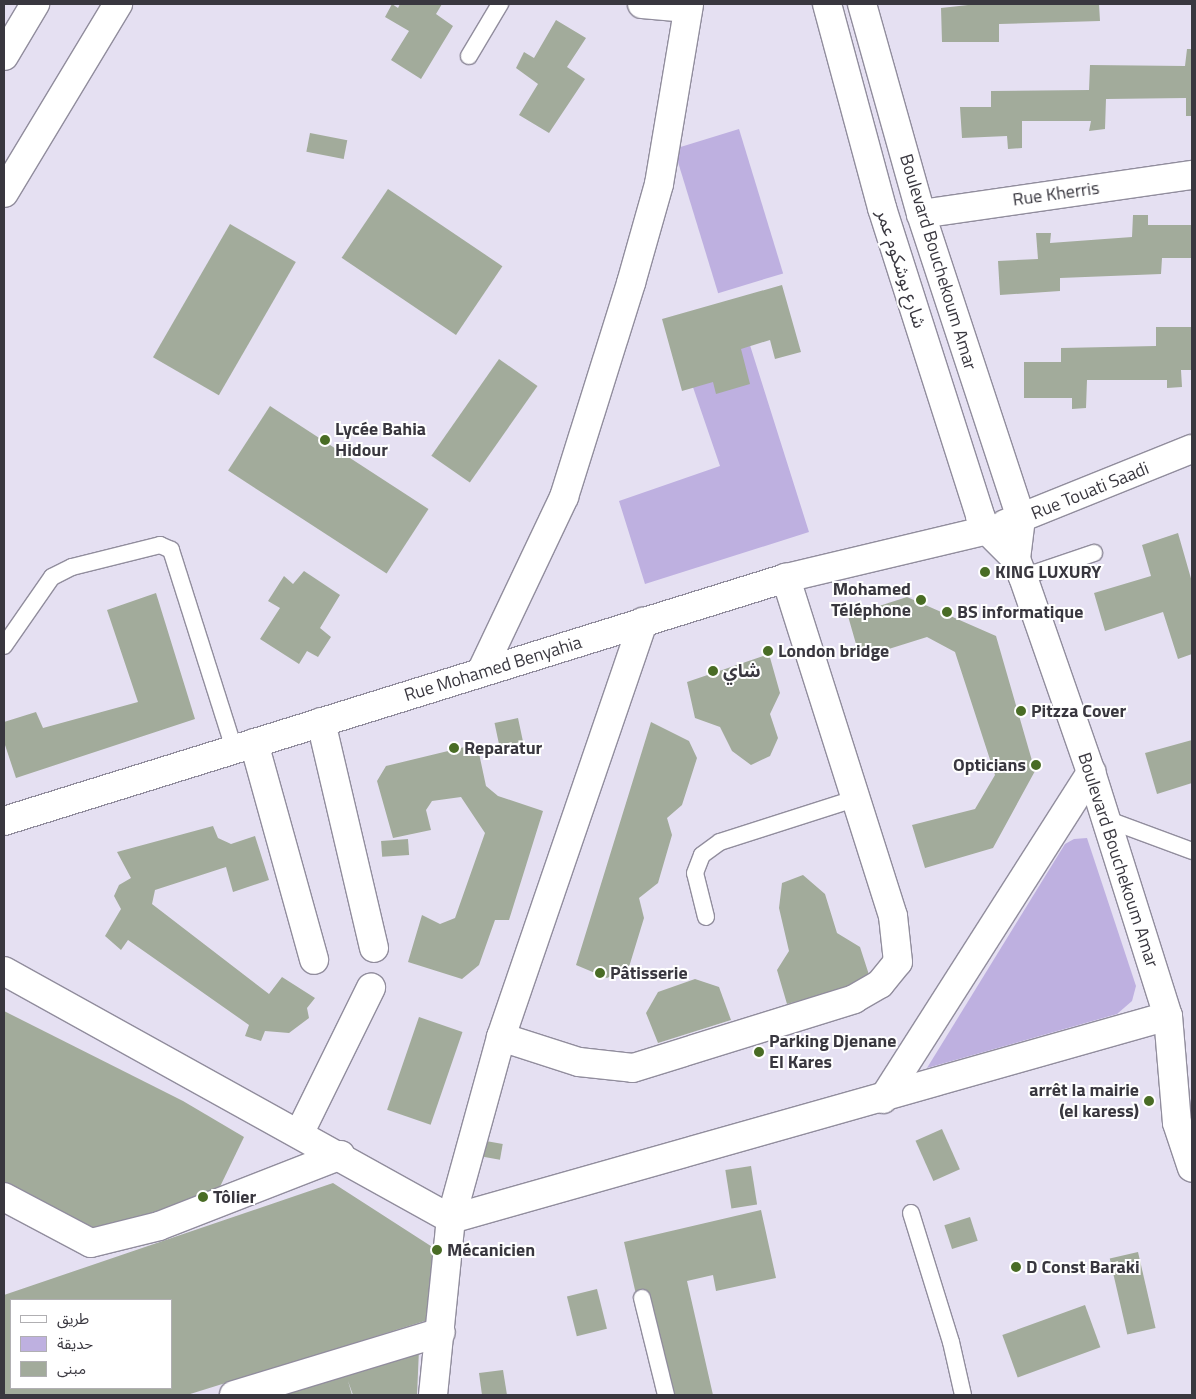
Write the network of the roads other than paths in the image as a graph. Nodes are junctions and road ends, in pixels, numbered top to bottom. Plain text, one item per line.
1 (35, 4) edge
2 (118, 4) edge
3 (500, 4) edge
4 (642, 4) edge
5 (827, 4) edge
6 (862, 4) edge
7 (689, 6) edge
8 (4, 56) edge
9 (469, 56) dead end
10 (1192, 175) edge
11 (4, 193) edge
12 (921, 214) junction
13 (1192, 449) edge
14 (1021, 518) junction
15 (987, 530) junction
16 (1094, 553) dead end
17 (1019, 568) junction
18 (786, 578) junction
19 (643, 622) junction
20 (4, 646) edge
21 (481, 672) junction
22 (321, 722) junction
23 (244, 746) junction
24 (1091, 772) junction
25 (857, 798) junction
26 (1106, 819) junction
27 (4, 821) edge
28 (1192, 851) edge
29 (706, 917) dead end
30 (374, 948) dead end
31 (314, 960) dead end
32 (4, 971) edge
33 (371, 988) dead end
34 (1168, 1016) junction
35 (501, 1037) junction
36 (1192, 1074) edge
37 (883, 1099) junction
38 (300, 1132) junction
39 (341, 1155) junction
40 (1192, 1168) edge
41 (4, 1197) edge
42 (911, 1213) dead end
43 (451, 1218) junction
44 (642, 1298) dead end
45 (440, 1332) junction
46 (234, 1395) edge
47 (433, 1395) edge
48 (666, 1395) edge
49 (964, 1395) edge

1 - 8 main road
2 - 11 main road
3 - 9 lane
4 - 7 main road
5 - 15 main road, شارع بوشكوم عمر
6 - 12 main road, Boulevard Bouchekoum Amar
7 - 21 main road
10 - 12 main road, Rue Kherris
12 - 14 main road, Boulevard Bouchekoum Amar
13 - 14 main road, Rue Touati Saadi
14 - 15 main road, Rue Touati Saadi
14 - 17 main road
15 - 17 main road
15 - 18 main road, Rue Mohamed Benyahia
16 - 17 lane
17 - 24 main road, Boulevard Bouchekoum Amar
18 - 19 main road, Rue Mohamed Benyahia
18 - 25 main road
19 - 21 main road, Rue Mohamed Benyahia
19 - 35 main road
20 - 23 lane
21 - 22 main road, Rue Mohamed Benyahia
22 - 23 main road, Rue Mohamed Benyahia
22 - 30 main road
23 - 27 main road, Rue Mohamed Benyahia
23 - 31 main road
24 - 26 main road, Boulevard Bouchekoum Amar
24 - 37 main road
25 - 29 lane
25 - 35 main road
26 - 28 lane
26 - 34 main road, Boulevard Bouchekoum Amar
32 - 38 main road
33 - 38 main road
34 - 36 main road
34 - 37 main road
34 - 40 main road, Boulevard Bouchekoum Amar
35 - 43 main road
37 - 43 main road
38 - 39 main road
39 - 41 main road
39 - 43 main road
42 - 49 lane
43 - 45 main road
44 - 48 lane
45 - 46 main road
45 - 47 main road

